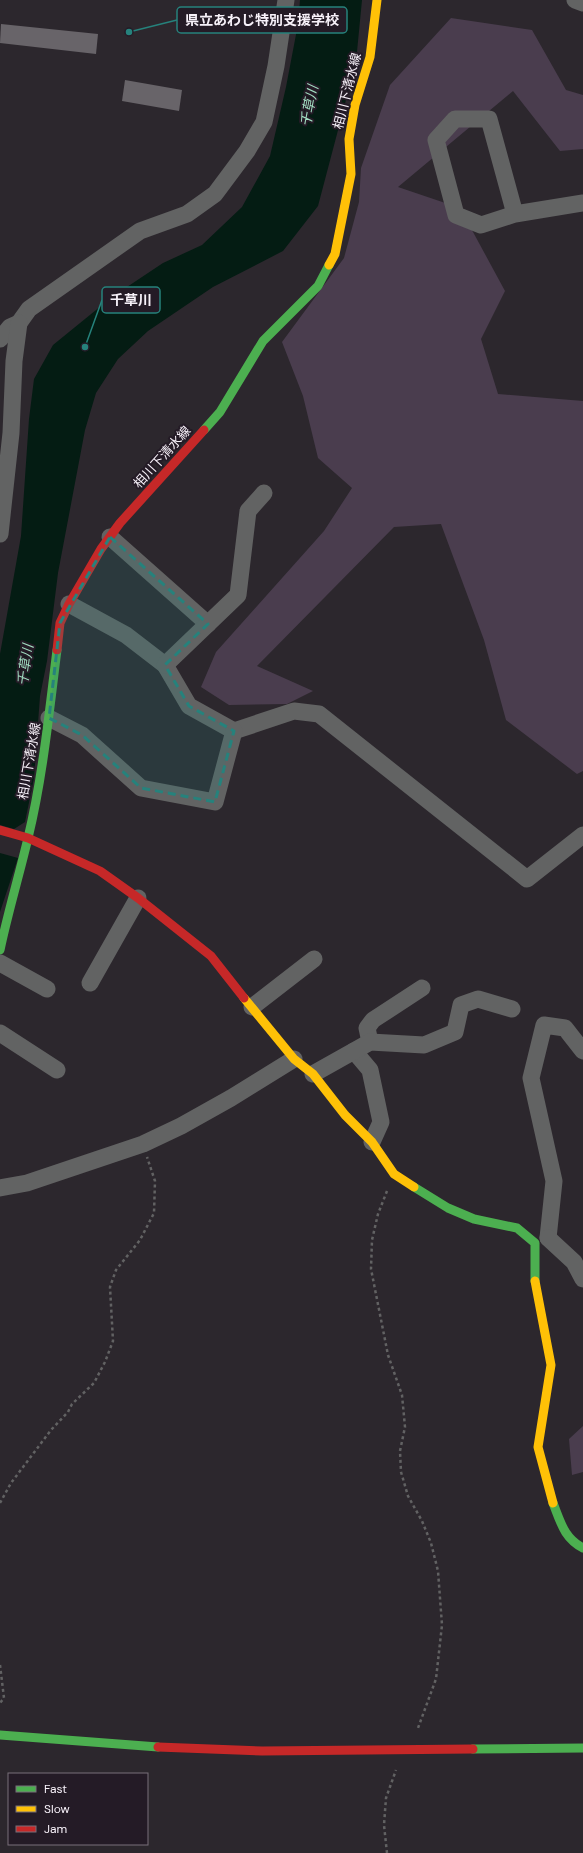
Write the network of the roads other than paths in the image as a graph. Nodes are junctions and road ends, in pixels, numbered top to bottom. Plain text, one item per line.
1 (286, 0) edge
2 (377, 0) edge
3 (575, 0) edge
4 (583, 3) edge
5 (583, 203) edge
6 (515, 214) junction
7 (18, 323) junction
8 (0, 339) edge
9 (264, 493) dead end
10 (2, 504) edge
11 (0, 534) edge
12 (110, 537) junction
13 (69, 604) junction
14 (208, 624) junction
15 (165, 665) junction
16 (49, 718) junction
17 (234, 731) junction
18 (0, 830) edge
19 (583, 835) edge
20 (24, 836) junction
21 (138, 898) junction
22 (0, 950) edge
23 (314, 959) dead end
24 (0, 963) edge
25 (90, 983) dead end
26 (422, 988) dead end
27 (47, 989) dead end
28 (252, 1007) junction
29 (512, 1009) dead end
30 (0, 1033) edge
31 (370, 1042) junction
32 (354, 1051) junction
33 (583, 1051) edge
34 (294, 1058) junction
35 (57, 1070) dead end
36 (313, 1074) junction
37 (372, 1142) junction
38 (0, 1188) edge
39 (541, 1241) junction
40 (583, 1279) edge
41 (583, 1548) edge
42 (0, 1735) edge
43 (583, 1748) edge

1 - 7 street
2 - 12 street, 相川下清水線
3 - 4 street
5 - 6 street
6 - 6 street
7 - 8 street
7 - 10 street
9 - 14 street
10 - 11 street
12 - 13 street, 相川下清水線
12 - 14 street
13 - 15 street
13 - 16 street, 相川下清水線
14 - 15 street
15 - 17 street
16 - 17 street
16 - 20 street, 相川下清水線
17 - 19 street
18 - 20 street
20 - 21 street
20 - 22 street, 相川下清水線
21 - 25 street
21 - 28 street
23 - 28 street
24 - 27 street
26 - 31 street
28 - 34 street
29 - 31 street
30 - 35 street
31 - 32 street
32 - 36 street
32 - 37 street
33 - 39 street
34 - 36 street
34 - 38 street
36 - 37 street
37 - 39 street
39 - 40 street
39 - 41 street
42 - 43 street

